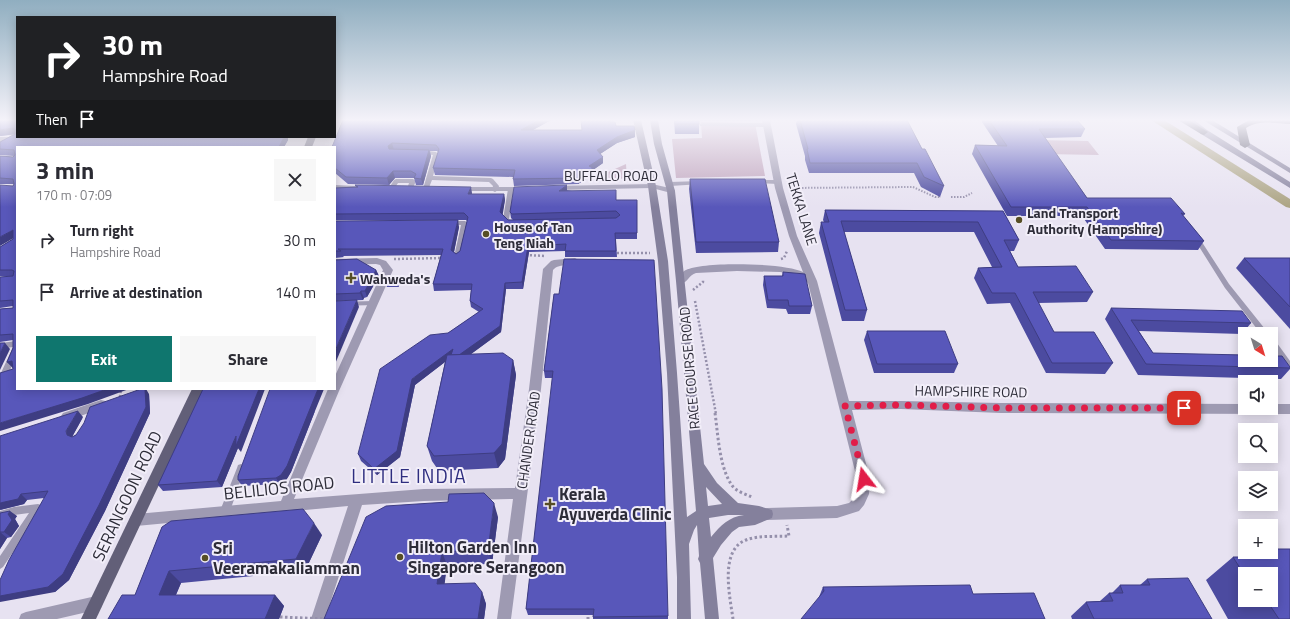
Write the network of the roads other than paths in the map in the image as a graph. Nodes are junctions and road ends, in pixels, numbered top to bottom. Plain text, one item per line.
1 (643, 149) edge
2 (660, 149) edge
3 (772, 149) edge
4 (1231, 149) edge
5 (1252, 149) edge
6 (415, 152) edge
7 (1290, 171) edge
8 (430, 178) junction
9 (753, 182) edge
10 (706, 183) edge
11 (778, 185) junction
12 (652, 186) junction
13 (1290, 186) edge
14 (336, 187) edge
15 (364, 188) edge
16 (388, 188) edge
17 (671, 188) junction
18 (430, 189) joint
19 (449, 189) edge
20 (511, 189) junction
21 (495, 190) junction
22 (442, 223) edge
23 (515, 224) edge
24 (1194, 234) edge
25 (678, 255) junction
26 (457, 257) edge
27 (586, 261) edge
28 (659, 261) junction
29 (336, 262) edge
30 (681, 281) junction
31 (812, 281) junction
32 (374, 303) junction
33 (336, 304) edge
34 (1260, 327) edge
35 (16, 345) edge
36 (0, 346) edge
37 (16, 347) edge
38 (1278, 350) edge
39 (1290, 366) edge
40 (16, 371) edge
41 (2, 375) edge
42 (336, 386) edge
43 (198, 390) edge
44 (334, 390) edge
45 (121, 393) edge
46 (845, 406) junction
47 (1290, 409) edge
48 (52, 420) edge
49 (244, 461) edge
50 (697, 463) junction
51 (521, 494) junction
52 (356, 499) junction
53 (285, 506) junction
54 (736, 509) junction
55 (225, 511) junction
56 (702, 513) junction
57 (767, 514) junction
58 (0, 515) edge
59 (136, 520) junction
60 (682, 548) junction
61 (705, 559) junction
62 (0, 564) edge
63 (96, 604) junction
64 (26, 619) edge
65 (88, 619) edge
66 (318, 619) edge
67 (504, 619) edge
68 (684, 619) edge
69 (712, 619) edge

1 - 12 street, RACE COURSE ROAD
2 - 17 street, RACE COURSE ROAD
3 - 11 street, TEKKA LANE
4 - 13 street
5 - 7 street
6 - 8 lane
8 - 18 lane
8 - 21 lane
9 - 11 lane
10 - 17 lane
11 - 31 street, TEKKA LANE
12 - 17 street, BUFFALO ROAD
12 - 20 street, BUFFALO ROAD
12 - 28 street, RACE COURSE ROAD
14 - 15 street
16 - 18 street
17 - 25 street, RACE COURSE ROAD
19 - 21 street, BUFFALO ROAD
20 - 21 street, BUFFALO ROAD
20 - 23 lane
22 - 26 lane
24 - 34 lane
25 - 28 street
25 - 30 street, RACE COURSE ROAD
27 - 51 street, CHANDER ROAD
28 - 60 street, RACE COURSE ROAD
29 - 32 street
30 - 31 street
30 - 50 street, RACE COURSE ROAD
31 - 46 street, TEKKA LANE
32 - 33 lane
32 - 42 street
35 - 36 lane
37 - 41 lane
38 - 39 lane
40 - 41 lane
43 - 59 main road, SERANGOON ROAD
44 - 53 street
45 - 48 street
46 - 47 street, HAMPSHIRE ROAD
46 - 57 street
49 - 55 lane
50 - 54 street
50 - 56 street, RACE COURSE ROAD
51 - 52 street, BELILIOS ROAD
51 - 67 street, CHANDER ROAD
52 - 53 street, BELILIOS ROAD
52 - 66 street
53 - 55 street, BELILIOS ROAD
54 - 56 street
54 - 57 street
55 - 59 street, BELILIOS ROAD
56 - 60 street
56 - 61 street, RACE COURSE ROAD
57 - 61 street
58 - 62 lane
59 - 63 main road, SERANGOON ROAD
60 - 68 street, RACE COURSE ROAD
61 - 69 street, RACE COURSE ROAD
63 - 64 street
63 - 65 main road, SERANGOON ROAD

